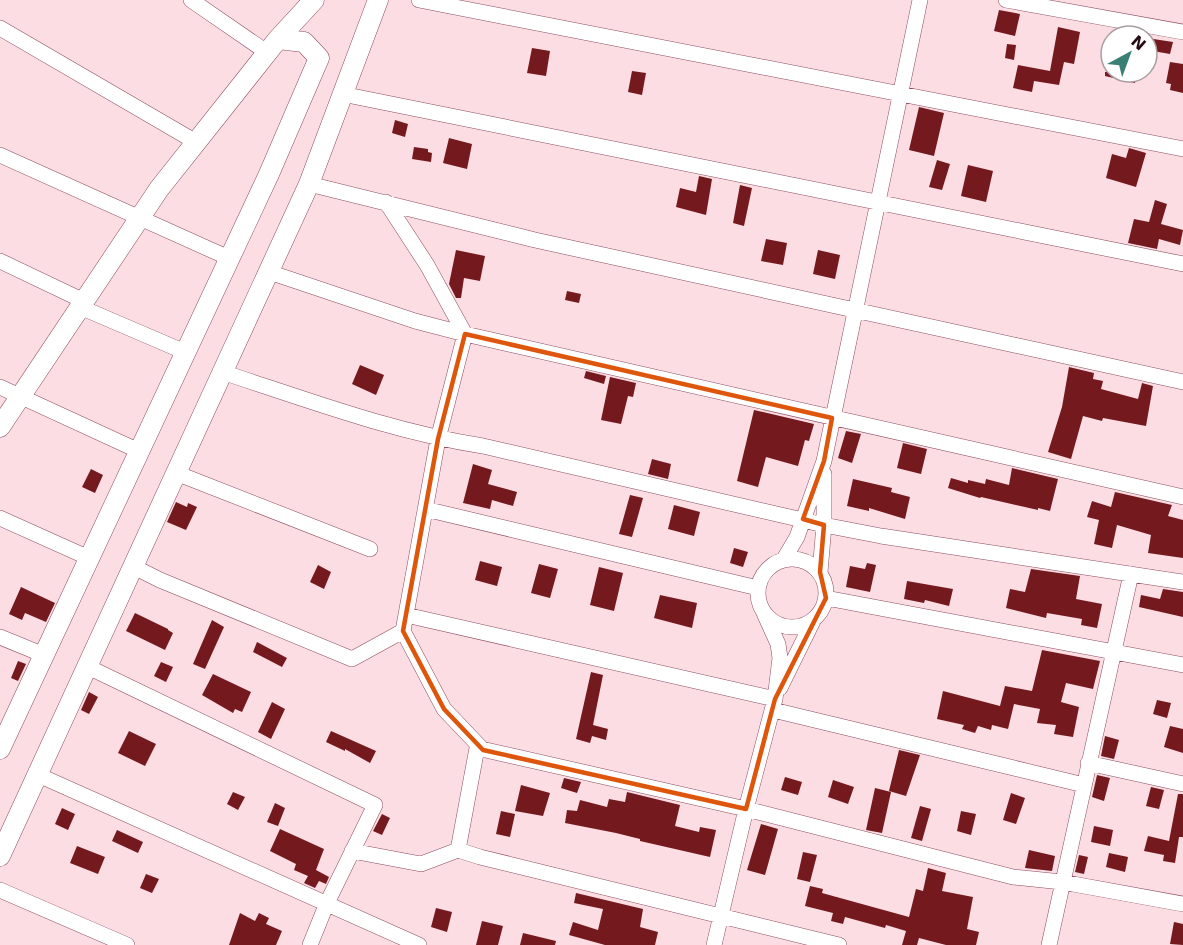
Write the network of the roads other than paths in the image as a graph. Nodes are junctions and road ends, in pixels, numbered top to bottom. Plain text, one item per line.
1 (192, 0) edge
2 (314, 0) edge
3 (378, 0) edge
4 (419, 0) edge
5 (920, 0) edge
6 (1006, 0) edge
7 (0, 28) edge
8 (1183, 32) edge
9 (273, 46) junction
10 (342, 94) junction
11 (901, 95) junction
12 (196, 142) junction
13 (1183, 149) edge
14 (0, 155) edge
15 (309, 184) junction
16 (386, 202) junction
17 (878, 203) junction
18 (140, 216) junction
19 (230, 258) junction
20 (0, 261) edge
21 (1183, 264) edge
22 (268, 272) junction
23 (82, 304) junction
24 (855, 310) junction
25 (465, 334) junction
26 (185, 352) junction
27 (222, 372) junction
28 (1183, 382) edge
29 (0, 387) edge
30 (21, 397) junction
31 (832, 418) junction
32 (0, 427) edge
33 (438, 439) junction
34 (139, 451) junction
35 (825, 461) junction
36 (176, 473) junction
37 (1183, 497) edge
38 (424, 509) junction
39 (0, 518) edge
40 (803, 519) junction
41 (824, 525) junction
42 (370, 549) dead end
43 (89, 558) junction
44 (784, 559) junction
45 (132, 566) junction
46 (820, 572) junction
47 (1131, 574) junction
48 (1183, 582) edge
49 (758, 588) junction
50 (826, 598) junction
51 (764, 613) junction
52 (406, 615) junction
53 (813, 621) junction
54 (403, 631) junction
55 (0, 637) edge
56 (1115, 652) junction
57 (44, 655) junction
58 (1183, 665) edge
59 (86, 666) junction
60 (774, 704) junction
61 (0, 749) edge
62 (483, 750) junction
63 (1088, 763) junction
64 (36, 774) junction
65 (1183, 784) edge
66 (1084, 785) junction
67 (746, 809) junction
68 (458, 850) junction
69 (352, 851) junction
70 (0, 856) edge
71 (1062, 882) junction
72 (0, 890) edge
73 (327, 903) junction
74 (1183, 904) edge
75 (720, 914) junction
76 (127, 945) edge
77 (310, 945) edge
78 (419, 945) edge
79 (714, 945) edge
80 (839, 945) edge
81 (1049, 945) edge

1 - 9 street
2 - 9 main road
3 - 10 main road
4 - 11 street
5 - 11 street
6 - 8 street
7 - 12 street
9 - 12 main road
9 - 19 main road
10 - 15 main road
10 - 17 street
11 - 13 street
11 - 17 street
12 - 18 main road
14 - 18 street
15 - 16 street
15 - 22 main road
16 - 24 street
16 - 25 street
17 - 21 street
17 - 24 street
18 - 19 street
18 - 23 main road
19 - 26 main road
20 - 23 street
22 - 25 street
22 - 27 main road
23 - 26 street
23 - 30 main road
24 - 28 street
24 - 31 street
25 - 31 street
25 - 33 street
26 - 34 main road
27 - 33 street
27 - 36 main road
29 - 30 street
30 - 32 main road
30 - 34 street
31 - 35 street
31 - 37 street
33 - 38 street
33 - 40 street
34 - 43 main road
35 - 40 street
35 - 41 street
36 - 42 street
36 - 45 main road
38 - 49 street
38 - 52 street
39 - 43 street
40 - 41 street
40 - 44 street
41 - 46 street
41 - 47 street
43 - 57 main road
44 - 46 street
44 - 49 street
45 - 54 street
45 - 59 main road
46 - 50 street
47 - 48 street
47 - 56 street
49 - 51 street
50 - 53 street
50 - 56 street
51 - 53 street
51 - 60 street
52 - 54 street
52 - 60 street
53 - 60 street
54 - 62 street
55 - 57 street
56 - 58 street
56 - 63 street
57 - 61 main road
59 - 64 main road
59 - 69 street
60 - 66 street
60 - 67 street
62 - 67 street
62 - 68 street
63 - 65 street
63 - 66 street
64 - 70 main road
64 - 73 street
66 - 71 street
67 - 71 street
67 - 75 street
68 - 69 street
68 - 75 street
69 - 73 street
71 - 74 street
71 - 81 street
72 - 76 street
73 - 77 street
73 - 78 street
75 - 79 street
75 - 80 street

